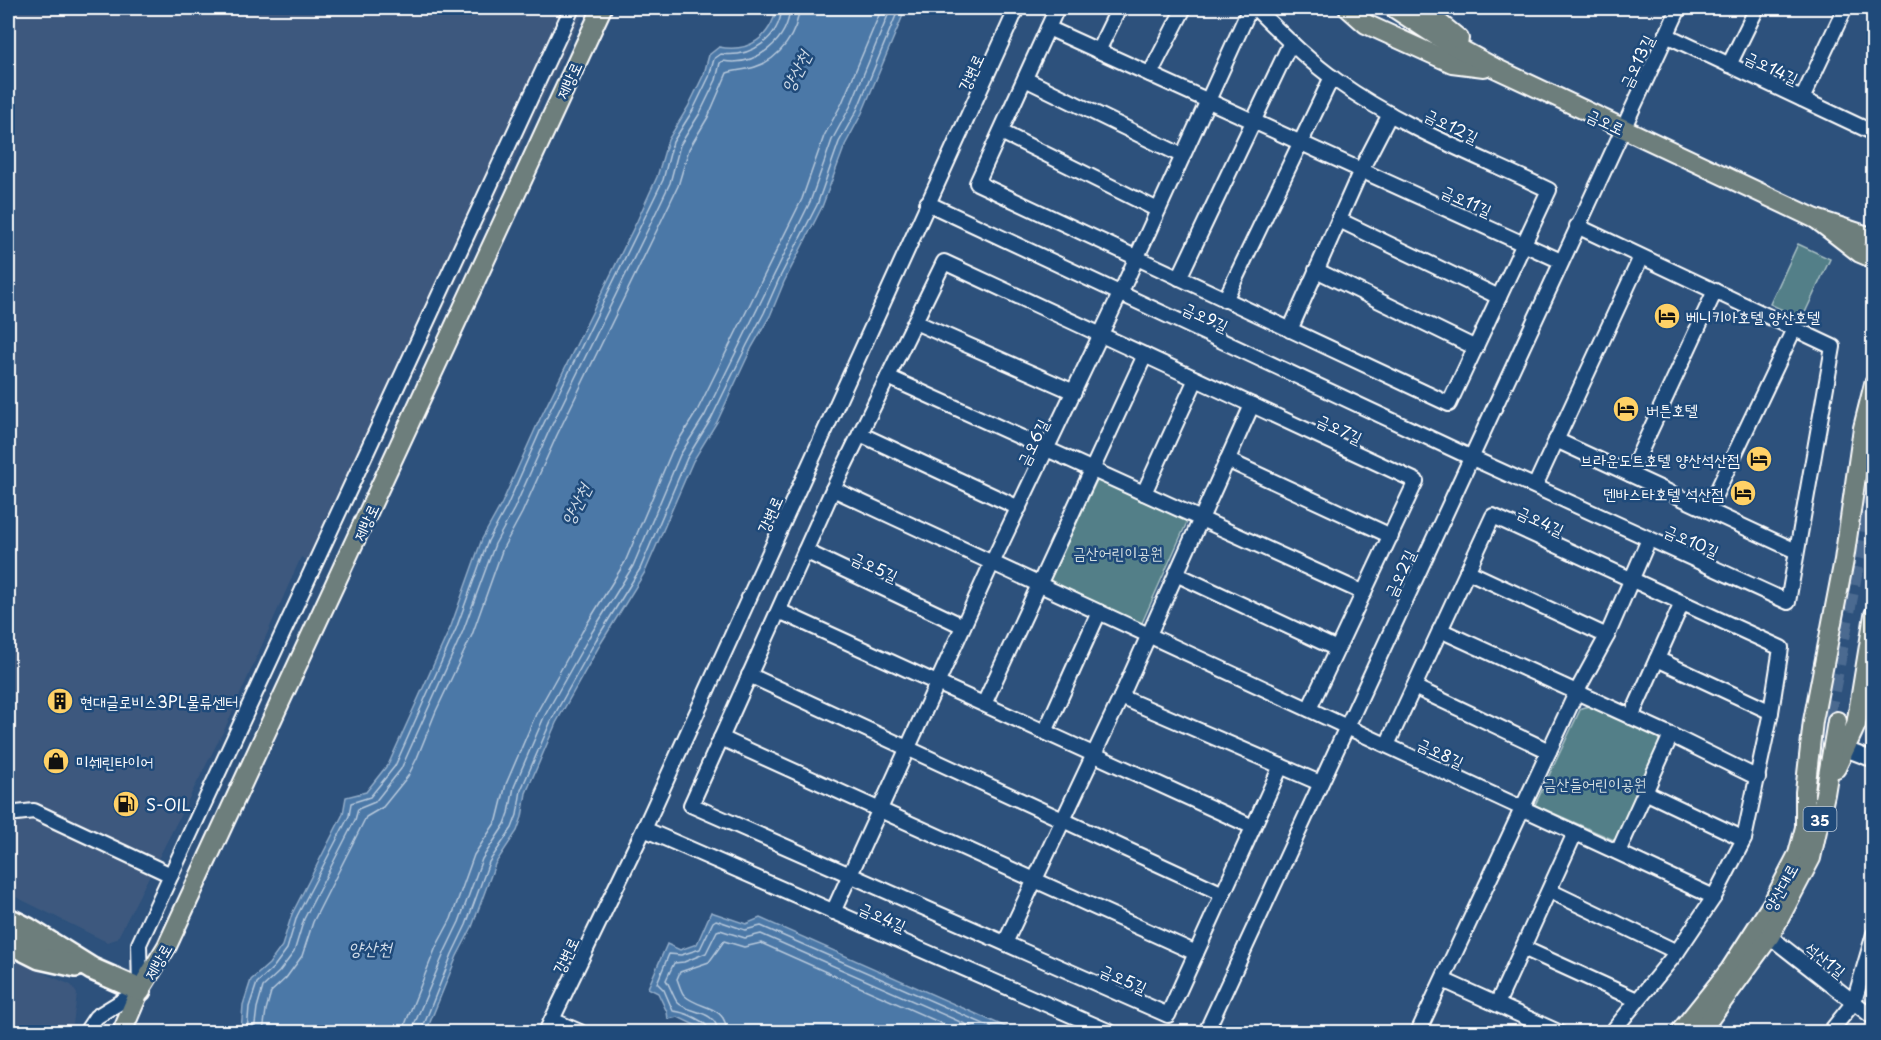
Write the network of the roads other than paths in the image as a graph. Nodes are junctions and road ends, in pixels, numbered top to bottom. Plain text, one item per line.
1 (572, 8) edge
2 (602, 8) edge
3 (1017, 8) edge
4 (1057, 8) edge
5 (1119, 8) edge
6 (1184, 8) edge
7 (1250, 8) edge
8 (1255, 8) edge
9 (1348, 8) edge
10 (1421, 8) edge
11 (1679, 8) edge
12 (1757, 8) edge
13 (1845, 8) edge
14 (1398, 10) edge
15 (1048, 28) junction
16 (1666, 35) junction
17 (1291, 42) junction
18 (1098, 51) junction
19 (1729, 65) junction
20 (1495, 68) junction
21 (1150, 74) junction
22 (1332, 77) junction
23 (1024, 79) junction
24 (1802, 99) junction
25 (1208, 101) junction
26 (1390, 114) junction
27 (1254, 122) junction
28 (1622, 128) junction
29 (1001, 132) junction
30 (1874, 133) edge
31 (1301, 143) junction
32 (1183, 156) junction
33 (1361, 170) junction
34 (927, 204) junction
35 (1158, 210) junction
36 (1816, 219) junction
37 (1339, 220) junction
38 (1576, 226) junction
39 (1874, 238) edge
40 (1524, 244) junction
41 (1641, 257) junction
42 (1137, 258) junction
43 (1869, 258) edge
44 (1561, 261) junction
45 (1316, 270) junction
46 (1179, 278) junction
47 (1714, 291) junction
48 (1120, 294) junction
49 (1499, 297) junction
50 (1225, 300) junction
51 (915, 322) junction
52 (1794, 329) junction
53 (1290, 330) junction
54 (1101, 335) junction
55 (1476, 348) junction
56 (1145, 355) junction
57 (888, 377) junction
58 (1196, 379) junction
59 (1874, 384) edge
60 (1074, 392) junction
61 (1252, 405) junction
62 (1870, 414) edge
63 (860, 434) junction
64 (1557, 440) junction
65 (1047, 449) junction
66 (1470, 457) junction
67 (1227, 460) junction
68 (1093, 470) junction
69 (1630, 474) junction
70 (1535, 486) junction
71 (833, 489) junction
72 (1144, 493) junction
73 (1018, 508) junction
74 (1708, 510) junction
75 (1201, 519) junction
76 (1390, 536) junction
77 (1649, 539) junction
78 (806, 551) junction
79 (1796, 551) junction
80 (992, 563) junction
81 (1467, 571) junction
82 (1176, 574) junction
83 (1631, 579) junction
84 (1040, 585) junction
85 (1364, 593) junction
86 (1682, 603) junction
87 (778, 611) junction
88 (1099, 612) junction
89 (1874, 615) edge
90 (963, 626) junction
91 (1440, 630) junction
92 (1147, 635) junction
93 (1607, 636) junction
94 (1337, 649) junction
95 (1657, 659) junction
96 (749, 675) junction
97 (937, 683) junction
98 (1414, 687) junction
99 (1577, 692) junction
100 (1121, 697) junction
101 (984, 704) junction
102 (1309, 709) junction
103 (1771, 712) junction
104 (1631, 717) junction
105 (1346, 727) junction
106 (1045, 732) junction
107 (1671, 735) junction
108 (721, 738) junction
109 (1387, 745) junction
110 (907, 748) junction
111 (1845, 749) junction
112 (1549, 751) junction
113 (1093, 754) junction
114 (1874, 760) edge
115 (1281, 766) junction
116 (1758, 778) junction
117 (1320, 783) junction
118 (1646, 792) junction
119 (1825, 794) junction
120 (1522, 808) junction
121 (879, 810) junction
122 (8, 814) edge
123 (1062, 820) junction
124 (1805, 826) junction
125 (1253, 827) junction
126 (644, 829) junction
127 (1575, 833) junction
128 (1744, 839) junction
129 (1618, 852) junction
130 (849, 874) junction
131 (171, 875) junction
132 (1034, 879) junction
133 (1550, 891) junction
134 (1223, 894) junction
135 (1714, 897) junction
136 (832, 912) junction
137 (8, 919) edge
138 (1763, 932) junction
139 (1874, 934) edge
140 (8, 942) edge
141 (1005, 943) junction
142 (1523, 948) junction
143 (1677, 952) junction
144 (1196, 953) junction
145 (92, 969) junction
146 (1443, 980) junction
147 (140, 990) junction
148 (1638, 1000) junction
149 (1854, 1002) junction
150 (1497, 1004) junction
151 (1874, 1017) edge
152 (549, 1026) edge
153 (86, 1032) edge
154 (122, 1032) edge
155 (580, 1032) edge
156 (1110, 1032) edge
157 (1206, 1032) edge
158 (1418, 1032) edge
159 (1558, 1032) edge
160 (1612, 1032) edge
161 (1680, 1032) edge
162 (1700, 1032) edge
163 (1830, 1032) edge

1 - 131 street
2 - 147 main road, 제방로
3 - 34 street, 강변로
4 - 15 street, 금오12길
5 - 18 street
6 - 21 street
7 - 25 street
8 - 17 street, 금오12길
9 - 20 main road
10 - 20 main road
11 - 16 street, 금오13길
12 - 19 street, 금오14길
13 - 24 street, 금오14길
14 - 20 main road, 금오로
15 - 18 street, 금오11길
15 - 23 street, 금오12길
16 - 19 street, 금오14길
16 - 28 street, 금오13길
17 - 22 street, 금오12길
17 - 27 street
18 - 21 street, 금오11길
19 - 24 street, 금오14길
20 - 28 main road, 금오로
21 - 25 street, 금오11길
22 - 26 street, 금오12길
22 - 31 street
23 - 29 street, 금오12길
23 - 32 street
24 - 30 street, 금오14길
25 - 27 street, 금오11길
25 - 32 street
26 - 33 street
26 - 40 street, 금오12길
27 - 31 street, 금오11길
27 - 46 street
28 - 36 main road, 금오로
28 - 38 street, 금오2길
29 - 35 street
29 - 42 street, 금오12길
31 - 33 street, 금오11길
31 - 50 street
32 - 35 street
33 - 37 street
33 - 40 street, 금오11길
34 - 48 street, 금오9길
34 - 126 street, 강변로
35 - 42 street
36 - 39 main road, 금오로
36 - 43 main road, 금오로
37 - 45 street
37 - 49 street
38 - 41 street, 금오10길
38 - 44 street, 금오2길
40 - 44 street, 금오11길
40 - 49 street, 금오12길
41 - 47 street, 금오10길
41 - 64 street
42 - 46 street, 금오12길
42 - 48 street, 금오6길
44 - 66 street, 금오2길
45 - 53 street
45 - 55 street
46 - 50 street, 금오12길
47 - 52 street, 금오10길
47 - 69 street
48 - 54 street, 금오6길
48 - 66 street, 금오9길
49 - 55 street, 금오12길
50 - 53 street, 금오12길
51 - 54 street, 금오7길
51 - 57 street, 금오7길
51 - 60 street
52 - 74 street, 금오10길
52 - 79 street, 금오10길
53 - 55 street, 금오12길
54 - 56 street, 금오7길
54 - 60 street, 금오6길
56 - 58 street, 금오7길
56 - 68 street
57 - 63 street, 금오7길
57 - 65 street
58 - 61 street, 금오7길
58 - 72 street
59 - 62 main road
60 - 65 street, 금오6길
61 - 67 street
61 - 76 street, 금오7길
62 - 124 main road
63 - 71 street, 금오7길
63 - 73 street
64 - 69 street, 금오10길
64 - 70 street
65 - 68 street
65 - 73 street, 금오6길
66 - 70 street, 금오10길
66 - 105 street, 금오2길
67 - 75 street
67 - 76 street
68 - 72 street
68 - 84 street
69 - 74 street, 금오10길
70 - 77 street, 금오10길
71 - 78 street, 금오5길
71 - 80 street
72 - 75 street
73 - 80 street, 금오6길
74 - 79 street, 금오10길
75 - 82 street
75 - 85 street
76 - 85 street, 금오7길
77 - 79 street, 금오10길
77 - 83 street
78 - 87 street, 금오5길
78 - 90 street, 금오5길
80 - 84 street
80 - 90 street
81 - 83 street, 금오4길
81 - 91 street, 금오4길
81 - 93 street
82 - 92 street
82 - 94 street
83 - 86 street, 금오4길
83 - 93 street
84 - 88 street
84 - 101 street
85 - 94 street, 금오7길
86 - 95 street
86 - 103 street, 금오4길
87 - 96 street, 금오5길
87 - 97 street
88 - 92 street
88 - 106 street
89 - 111 main road
90 - 97 street
91 - 98 street, 금오4길
91 - 99 street
92 - 100 street
92 - 102 street
93 - 99 street
94 - 102 street, 금오7길
95 - 103 street
95 - 104 street
96 - 108 street, 금오5길
96 - 110 street
97 - 101 street
97 - 110 street
98 - 109 street, 금오4길
98 - 112 street
99 - 104 street
99 - 112 street
100 - 113 street
100 - 115 street
101 - 106 street
102 - 105 street
103 - 116 street, 금오4길
104 - 107 street
105 - 109 street, 금오8길
105 - 117 street, 금오2길
106 - 113 street
107 - 116 street
107 - 118 street
108 - 121 street
108 - 130 street, 금오5길
109 - 120 street, 금오8길
110 - 121 street
110 - 123 street
111 - 114 street
111 - 119 main road
112 - 120 street
113 - 123 street
113 - 125 street
115 - 117 street
115 - 125 street, 금오5길
116 - 128 street, 금오4길
117 - 157 street, 금오2길
118 - 128 street
118 - 129 street
119 - 124 main road, 양산대로 / 35
119 - 138 main road, 양산대로 / 35
120 - 127 street, 금오8길
120 - 146 street
121 - 130 street
121 - 132 street
122 - 131 street
123 - 132 street
123 - 134 street
124 - 138 main road, 양산대로 / 35
125 - 134 street, 금오5길
126 - 136 street, 금오4길
126 - 152 street, 강변로
127 - 129 street, 금오8길
127 - 133 street
128 - 135 street, 금오4길
129 - 135 street, 금오8길
130 - 136 street
130 - 141 street, 금오5길
131 - 147 street
132 - 141 street
132 - 144 street
133 - 142 street
133 - 143 street
134 - 144 street, 금오5길
135 - 143 street, 금오4길
136 - 156 street, 금오4길
137 - 145 highway
138 - 149 street, 석산1길
138 - 161 main road, 양산대로 / 35
138 - 162 main road, 양산대로 / 35
139 - 149 street
140 - 145 highway
141 - 144 street, 금오5길
142 - 148 street
142 - 150 street
143 - 148 street, 금오4길
145 - 147 highway
146 - 150 street
146 - 158 street
147 - 153 street
147 - 154 main road, 제방로
148 - 160 street, 금오4길
149 - 151 street, 석산1길
149 - 163 street
150 - 159 street
152 - 155 street

